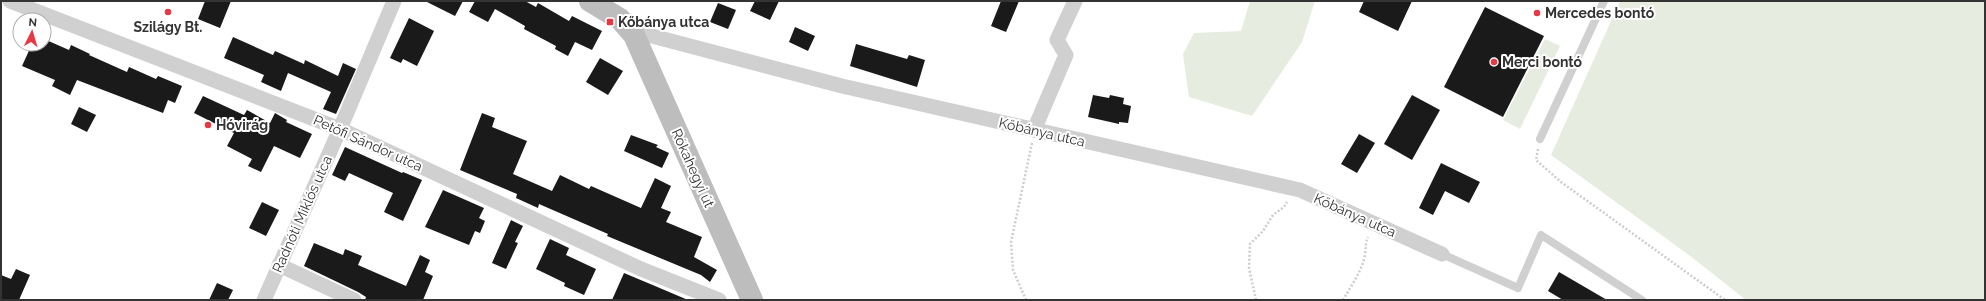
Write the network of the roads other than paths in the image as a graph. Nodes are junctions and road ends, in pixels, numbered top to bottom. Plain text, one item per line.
1 (10, 1) edge
2 (394, 1) edge
3 (590, 1) edge
4 (1075, 1) edge
5 (1604, 1) edge
6 (634, 35) junction
7 (340, 129) junction
8 (1034, 130) junction
9 (1540, 139) road end
10 (1442, 254) joint
11 (279, 265) junction
12 (746, 299) edge
13 (264, 300) edge
14 (354, 300) edge
15 (719, 300) edge
16 (1642, 300) edge

1 - 7 street, Petőfi Sándor utca
2 - 7 street, Radnóti Miklós utca
3 - 6 street, Rókahegyi út
4 - 8 street
5 - 9 lane
6 - 8 street, Kőbánya utca
6 - 12 street, Rókahegyi út
7 - 11 street, Radnóti Miklós utca
7 - 15 street, Petőfi Sándor utca
8 - 10 street, Kőbánya utca
10 - 16 lane
11 - 13 street, Radnóti Miklós utca
11 - 14 street

